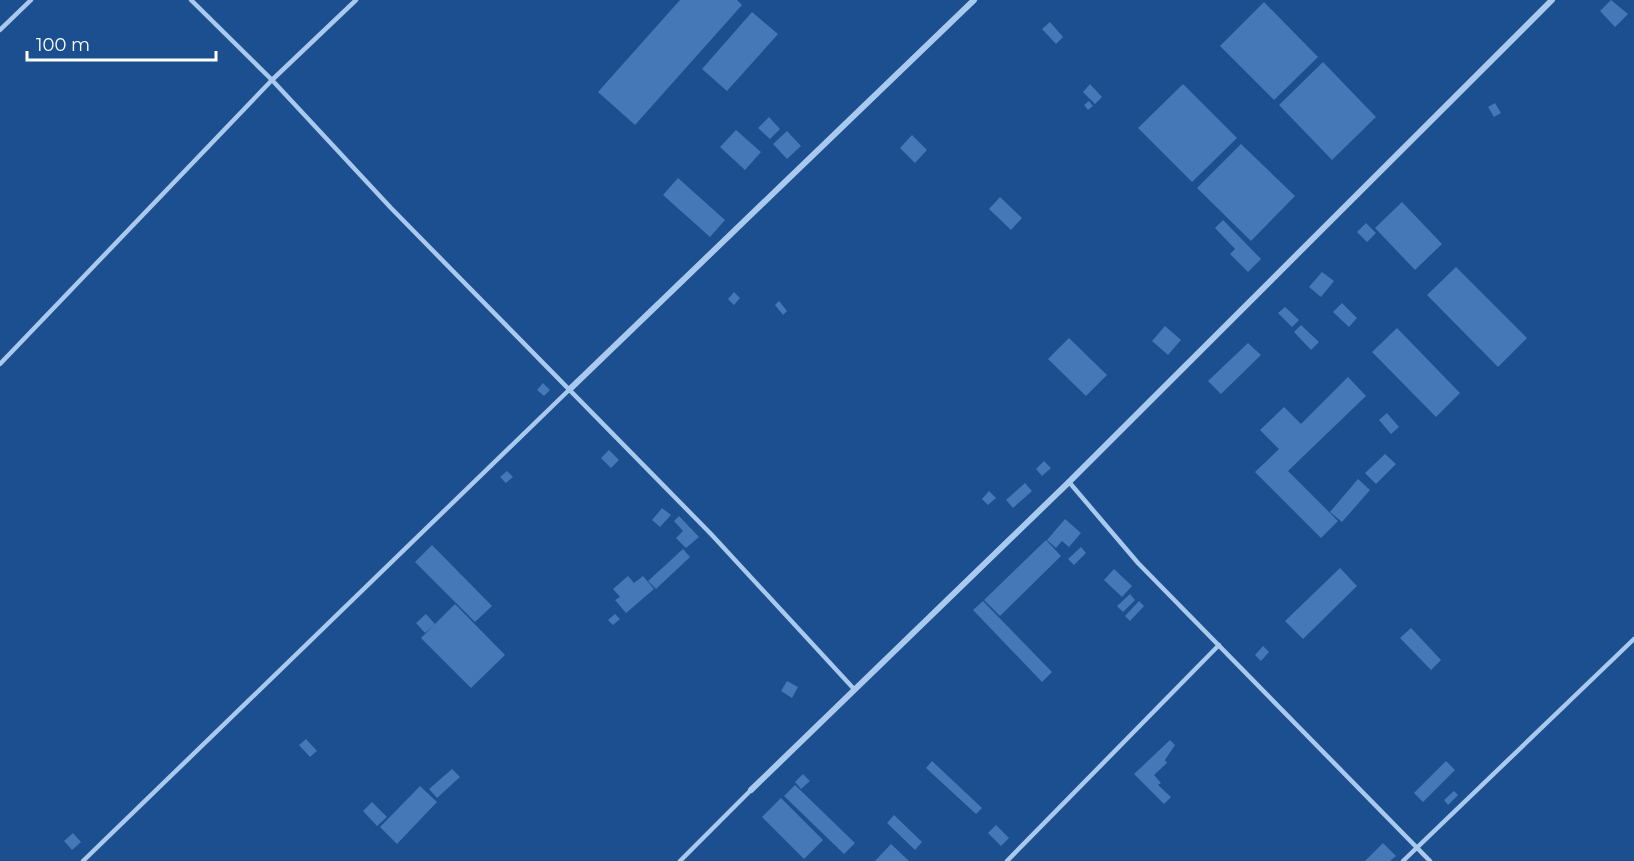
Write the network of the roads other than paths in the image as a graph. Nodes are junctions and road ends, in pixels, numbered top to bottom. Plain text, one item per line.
1 (31, 0) edge
2 (191, 0) edge
3 (356, 0) edge
4 (974, 0) edge
5 (1552, 0) edge
6 (0, 30) edge
7 (272, 80) junction
8 (0, 364) edge
9 (570, 389) junction
10 (1069, 482) junction
11 (1634, 639) edge
12 (1219, 645) junction
13 (854, 689) junction
14 (751, 790) joint
15 (1417, 847) junction
16 (83, 861) edge
17 (680, 861) edge
18 (1007, 861) edge
19 (1403, 861) edge
20 (1430, 861) edge

1 - 6 lane
2 - 7 lane
3 - 7 lane
4 - 9 street
5 - 10 street
7 - 8 lane
7 - 9 lane
9 - 13 lane
9 - 16 lane
10 - 12 lane
10 - 13 street
11 - 15 lane
12 - 15 lane
12 - 18 lane
13 - 14 street
14 - 17 lane
15 - 19 lane
15 - 20 lane

